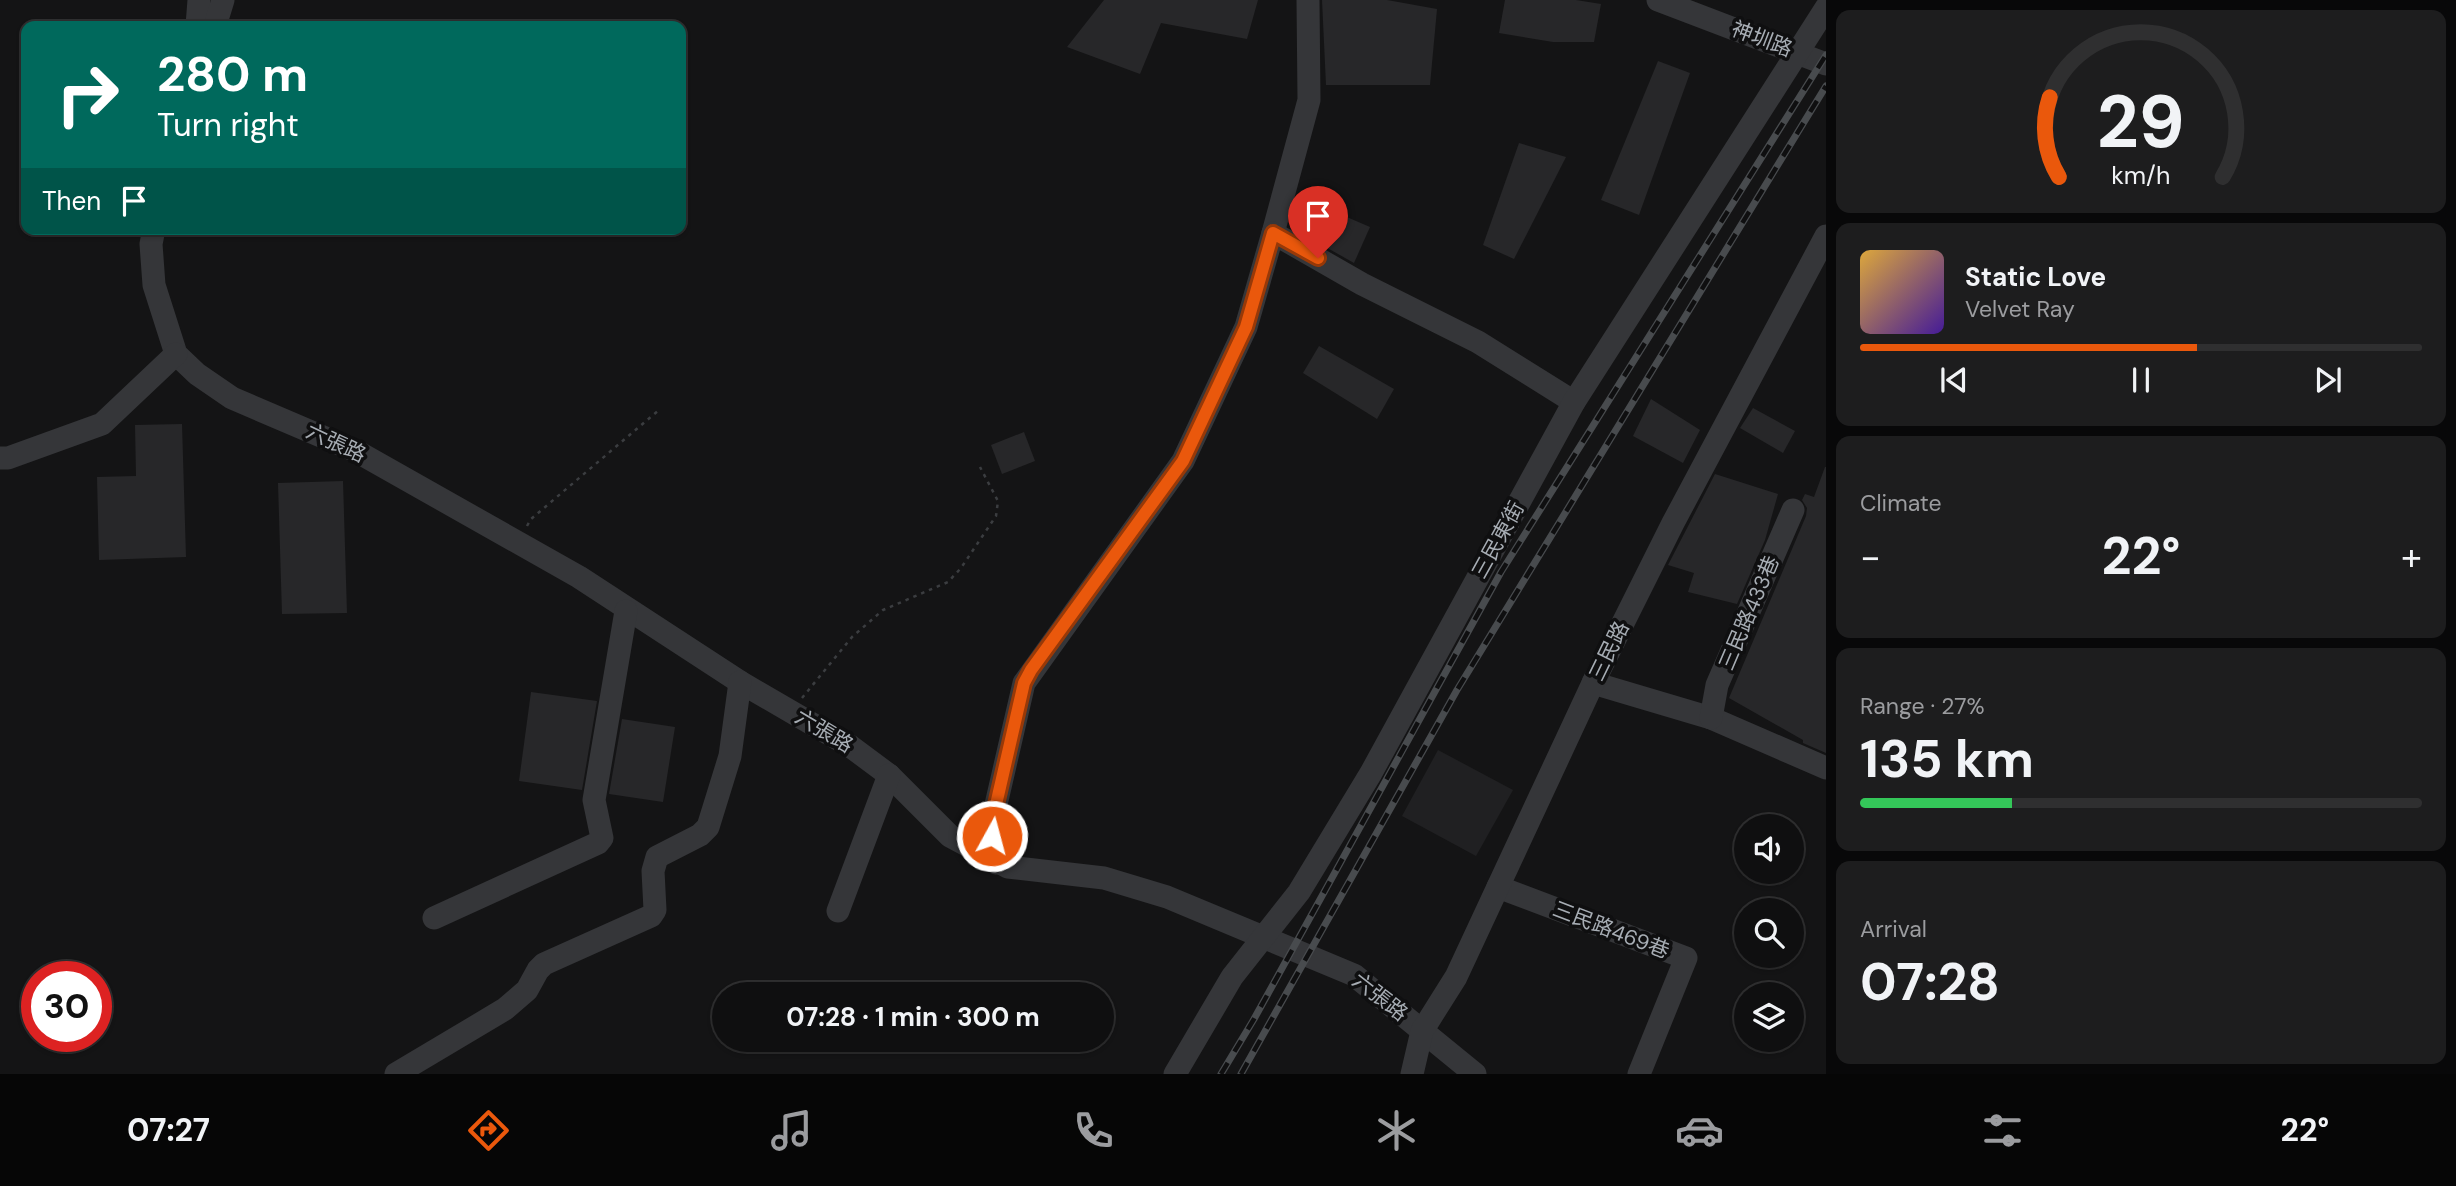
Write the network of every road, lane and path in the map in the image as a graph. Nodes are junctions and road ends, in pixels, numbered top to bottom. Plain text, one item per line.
1 (198, 0) edge
2 (223, 0) edge
3 (1308, 0) edge
4 (1658, 0) edge
5 (1826, 8) edge
6 (197, 21) edge
7 (217, 21) edge
8 (1798, 53) junction
9 (1826, 64) edge
10 (1273, 233) junction
11 (153, 235) edge
12 (1826, 236) edge
13 (176, 354) junction
14 (1574, 402) junction
15 (659, 410) dead end
16 (3, 463) edge
17 (980, 467) dead end
18 (1793, 510) dead end
19 (518, 541) junction
20 (626, 611) junction
21 (740, 682) junction
22 (1593, 683) junction
23 (791, 712) junction
24 (1711, 718) junction
25 (1826, 768) edge
26 (889, 775) junction
27 (996, 863) junction
28 (1498, 887) junction
29 (838, 911) dead end
30 (434, 918) dead end
31 (1265, 937) junction
32 (1422, 1031) junction
33 (396, 1074) edge
34 (1175, 1074) edge
35 (1396, 1074) edge
36 (1412, 1074) edge
37 (1475, 1074) edge
38 (1639, 1074) edge

1 - 6 street
2 - 7 street
3 - 10 street
4 - 8 street, 神圳路
5 - 8 street, 三民東街
8 - 9 street, 神圳路
8 - 14 street, 三民東街
10 - 14 street
10 - 27 street
11 - 13 street
12 - 22 street, 三民路
13 - 16 street
13 - 19 street, 六張路
14 - 31 street, 三民東街
15 - 19 path
17 - 23 path
18 - 24 street, 三民路433巷
19 - 20 street, 六張路
20 - 21 street, 六張路
20 - 30 street
21 - 23 street, 六張路
21 - 33 street
22 - 24 street
22 - 28 street, 三民路
23 - 26 street, 六張路
24 - 25 street
26 - 27 street, 六張路
26 - 29 street
27 - 31 street, 六張路
28 - 32 street, 三民路
28 - 38 street, 三民路469巷
31 - 32 street, 六張路
31 - 34 street, 三民東街
32 - 35 street
32 - 36 street, 三民路
32 - 37 street, 六張路

